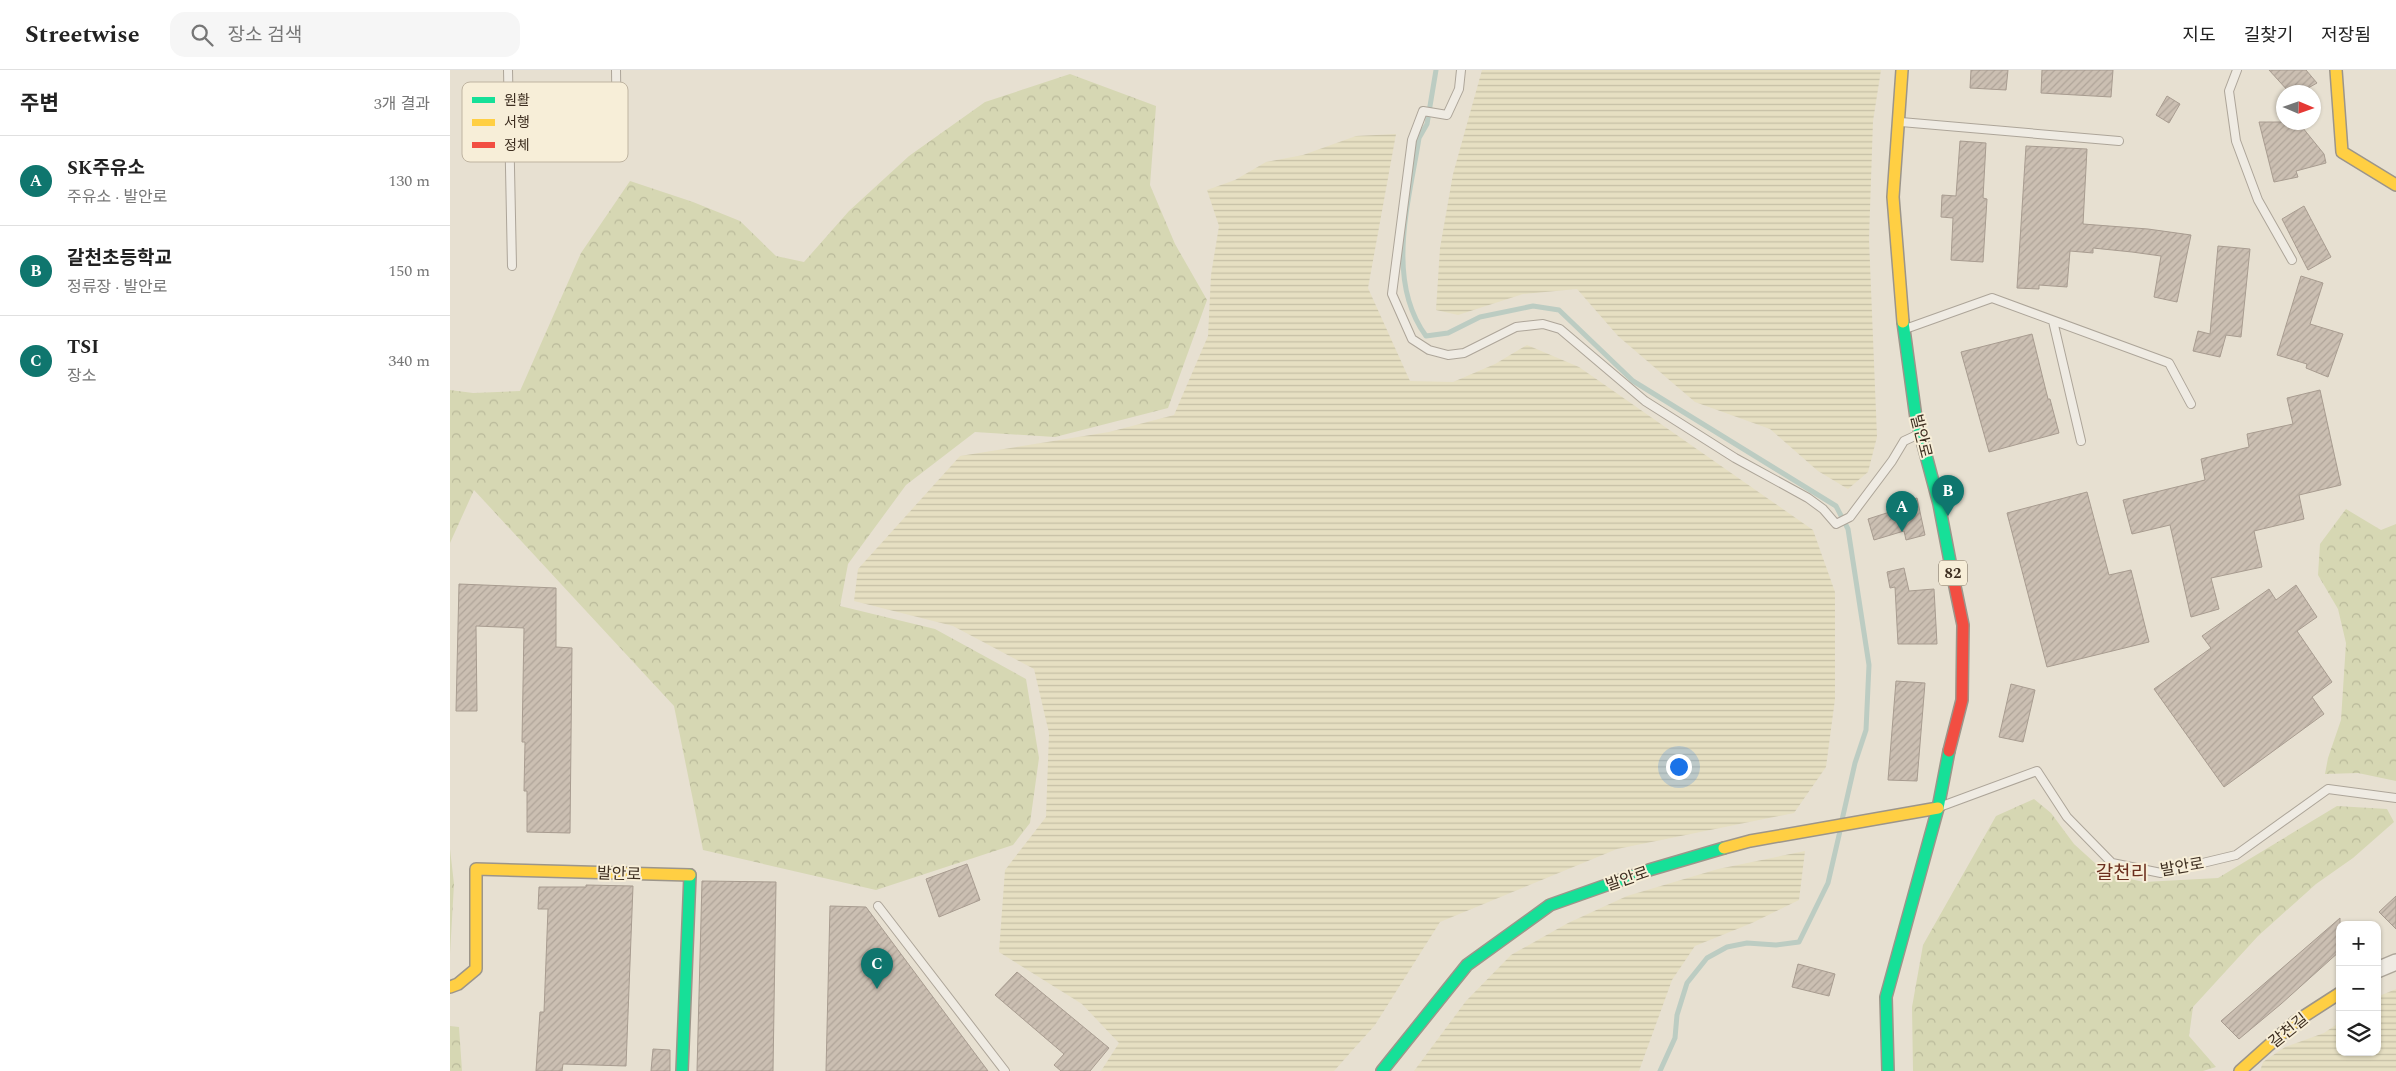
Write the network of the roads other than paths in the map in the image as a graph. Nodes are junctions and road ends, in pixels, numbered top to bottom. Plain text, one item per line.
1 (1461, 70) edge
2 (1902, 70) edge
3 (2237, 70) edge
4 (2336, 70) edge
5 (1896, 122) junction
6 (2119, 141) dead end
7 (510, 162) edge
8 (2396, 185) edge
9 (2292, 260) dead end
10 (512, 266) dead end
11 (2053, 321) junction
12 (1904, 329) junction
13 (2190, 404) dead end
14 (1920, 434) junction
15 (2082, 441) dead end
16 (2396, 798) edge
17 (1938, 808) junction
18 (878, 906) dead end
19 (2396, 962) edge
20 (2381, 968) edge
21 (454, 985) edge
22 (2336, 996) edge
23 (682, 1071) edge
24 (1005, 1071) edge
25 (1382, 1071) edge
26 (1888, 1071) edge
27 (2240, 1071) edge

1 - 14 lane
2 - 5 street, 발안로 / 82
3 - 9 lane
4 - 8 street
5 - 6 lane
5 - 12 street, 발안로 / 82
7 - 10 lane
11 - 12 lane
11 - 13 lane
11 - 15 lane
12 - 14 street, 발안로 / 82
14 - 17 street, 발안로 / 82
16 - 17 lane, 발안로
17 - 25 street, 발안로
17 - 26 street, 발안로 / 82
18 - 24 lane
19 - 20 street
21 - 23 street, 발안로
22 - 27 street, 갈천길

